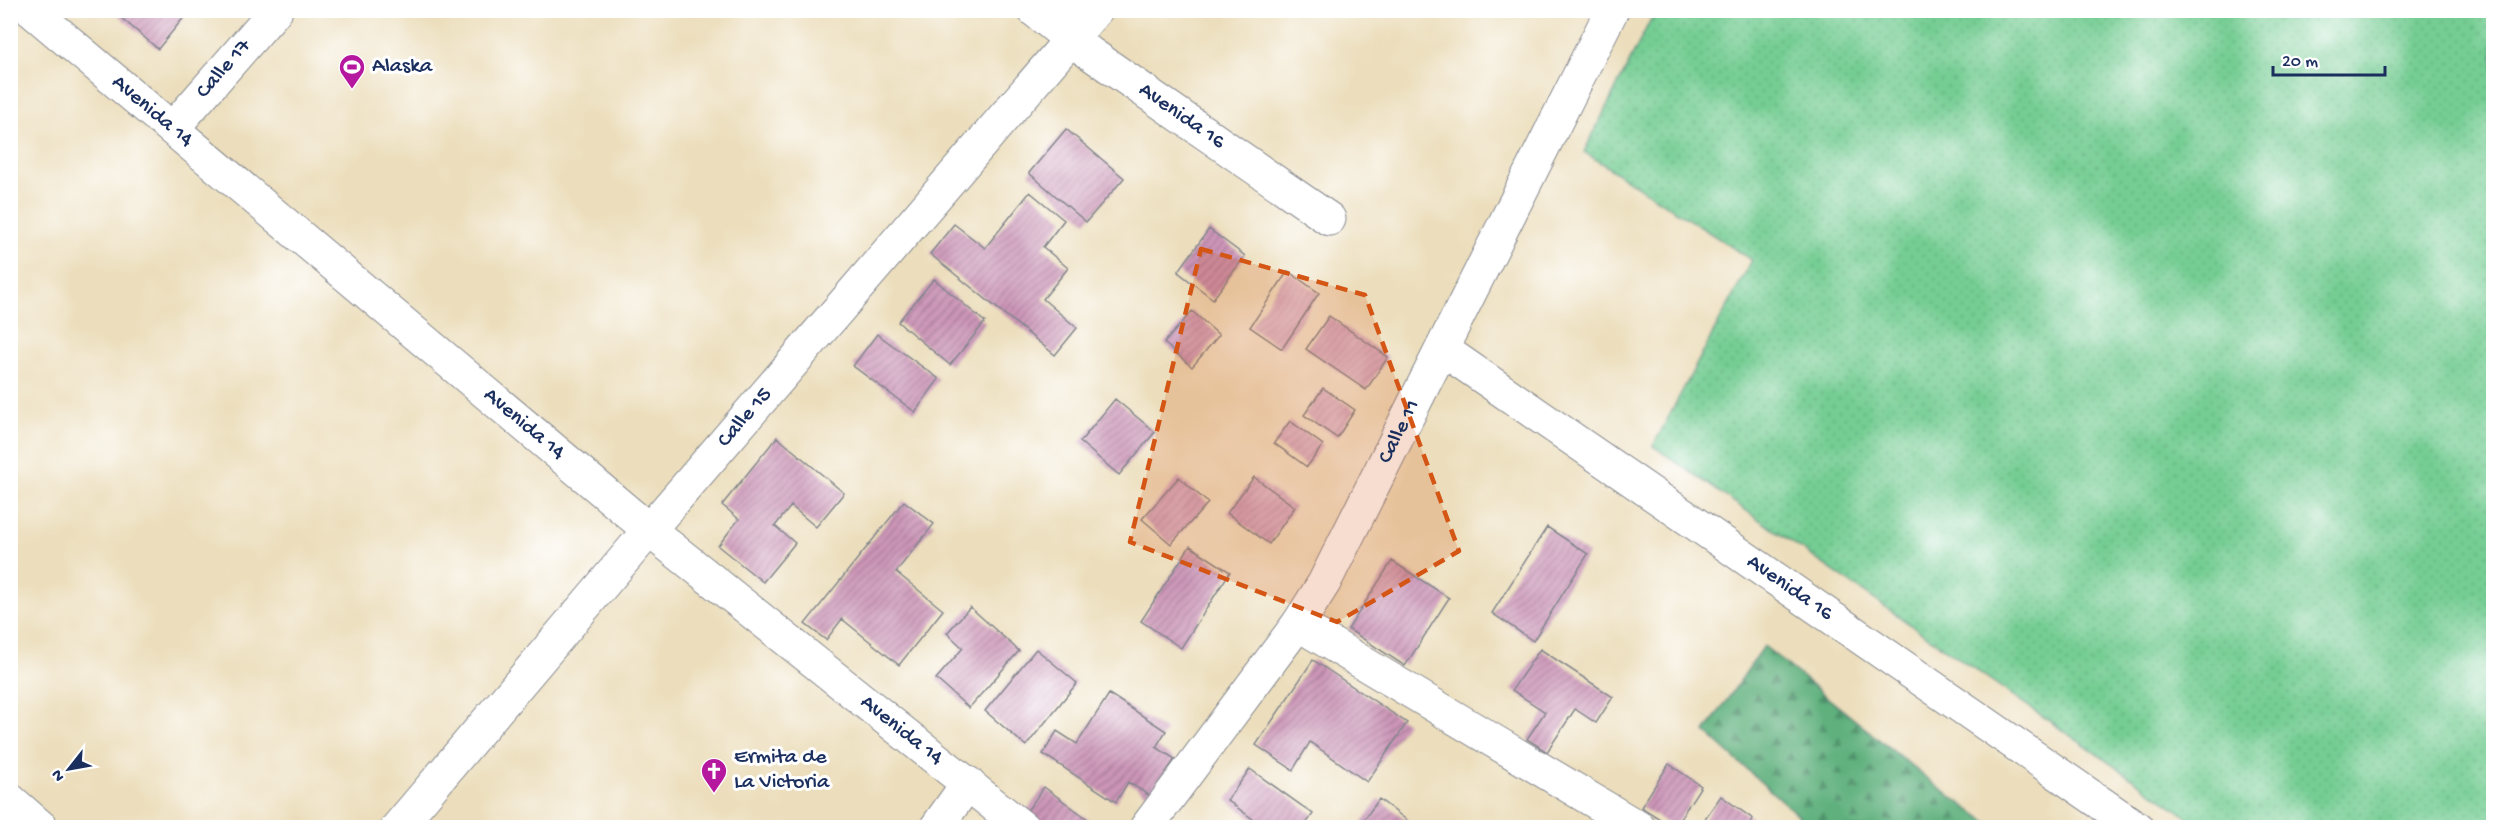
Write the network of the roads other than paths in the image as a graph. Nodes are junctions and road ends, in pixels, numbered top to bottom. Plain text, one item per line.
1 (31, 10) edge
2 (276, 10) edge
3 (1034, 10) edge
4 (1096, 10) edge
5 (1612, 10) edge
6 (1071, 40) junction
7 (173, 128) junction
8 (1329, 219) dead end
9 (1442, 349) junction
10 (649, 530) junction
11 (1298, 624) junction
12 (968, 783) junction
13 (10, 800) edge
14 (42, 828) edge
15 (398, 828) edge
16 (936, 828) edge
17 (1023, 828) edge
18 (1146, 828) edge
19 (1639, 828) edge
20 (2137, 828) edge

1 - 7 street, Avenida 14
2 - 7 street, Calle 17
3 - 6 street, Avenida 16
4 - 6 street, Calle 15
5 - 9 street, Calle 11
6 - 8 street, Avenida 16
6 - 10 street, Calle 15
7 - 10 street, Avenida 14
9 - 11 street, Calle 11
9 - 20 street, Avenida 16
10 - 12 street, Avenida 14
10 - 15 street, Calle 15
11 - 18 street, Calle 11
11 - 19 street
12 - 16 street
12 - 17 street, Avenida 14
13 - 14 street

